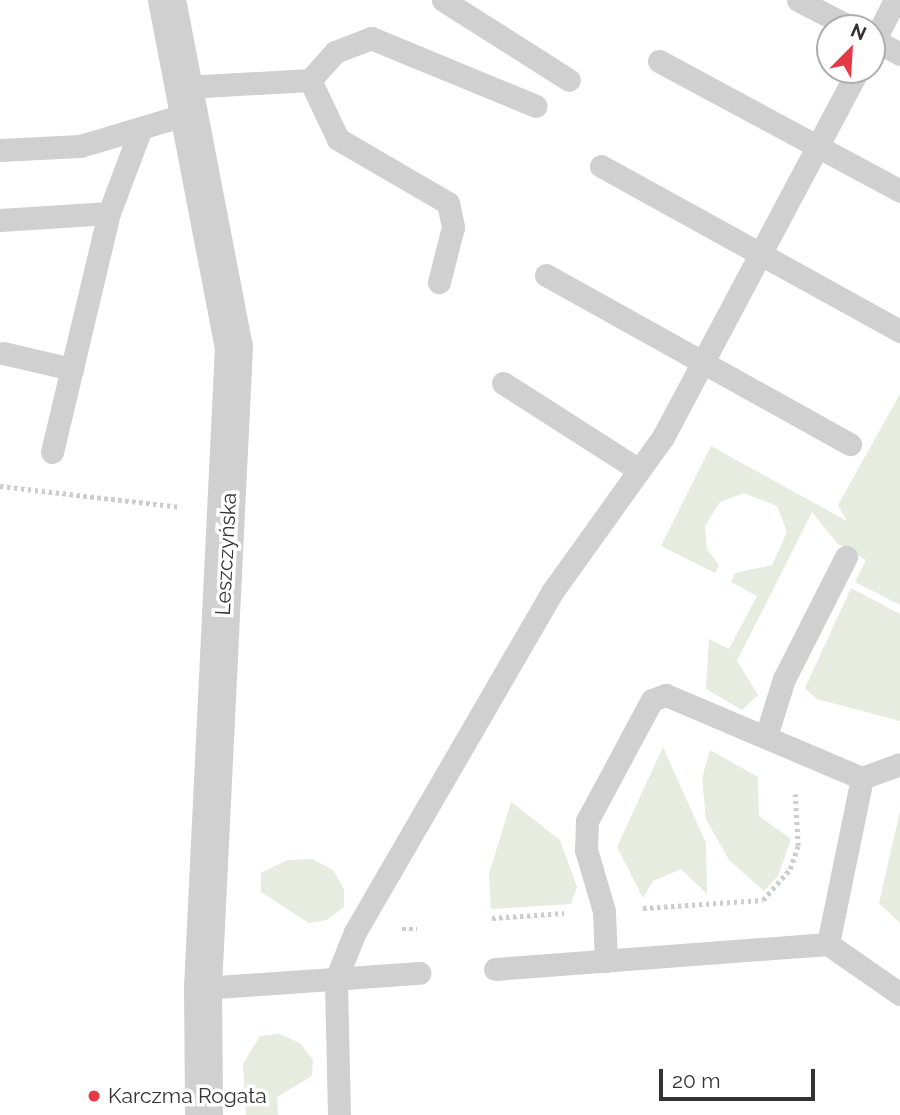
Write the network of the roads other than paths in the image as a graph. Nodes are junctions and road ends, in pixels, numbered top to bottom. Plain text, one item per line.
1 (167, 0) edge
2 (443, 0) edge
3 (798, 0) edge
4 (895, 0) edge
5 (825, 14) edge
6 (886, 17) edge
7 (659, 61) dead end
8 (310, 80) junction
9 (569, 80) dead end
10 (850, 84) edge
11 (188, 100) junction
12 (536, 106) dead end
13 (140, 131) junction
14 (817, 145) junction
15 (0, 150) edge
16 (601, 166) dead end
17 (900, 191) edge
18 (109, 213) junction
19 (0, 220) edge
20 (760, 252) junction
21 (546, 275) dead end
22 (439, 282) dead end
23 (900, 331) edge
24 (3, 353) dead end
25 (705, 363) junction
26 (72, 369) junction
27 (503, 383) dead end
28 (850, 444) dead end
29 (52, 453) dead end
30 (639, 470) junction
31 (846, 557) dead end
32 (766, 736) junction
33 (900, 764) edge
34 (862, 778) junction
35 (828, 944) junction
36 (606, 961) junction
37 (495, 969) dead end
38 (419, 973) dead end
39 (336, 979) junction
40 (203, 988) junction
41 (900, 994) edge
42 (204, 1115) edge
43 (339, 1115) edge

1 - 11 street, Leszczyńska
2 - 9 lane
3 - 5 lane
4 - 6 lane
7 - 14 lane
8 - 11 lane
8 - 12 lane
8 - 22 lane
10 - 14 lane
11 - 13 lane
11 - 40 street, Leszczyńska
13 - 15 lane
13 - 18 lane
14 - 17 lane
14 - 20 lane
16 - 20 lane
18 - 19 lane
18 - 26 lane
20 - 23 lane
20 - 25 lane
21 - 25 lane
24 - 26 lane
25 - 28 lane
25 - 30 lane
26 - 29 lane
27 - 30 lane
30 - 39 lane
31 - 32 lane
32 - 34 lane
32 - 36 lane
33 - 34 lane
34 - 35 lane
35 - 36 lane
35 - 41 lane
36 - 37 lane
38 - 39 lane
39 - 40 lane
39 - 43 lane
40 - 42 street, Leszczyńska

